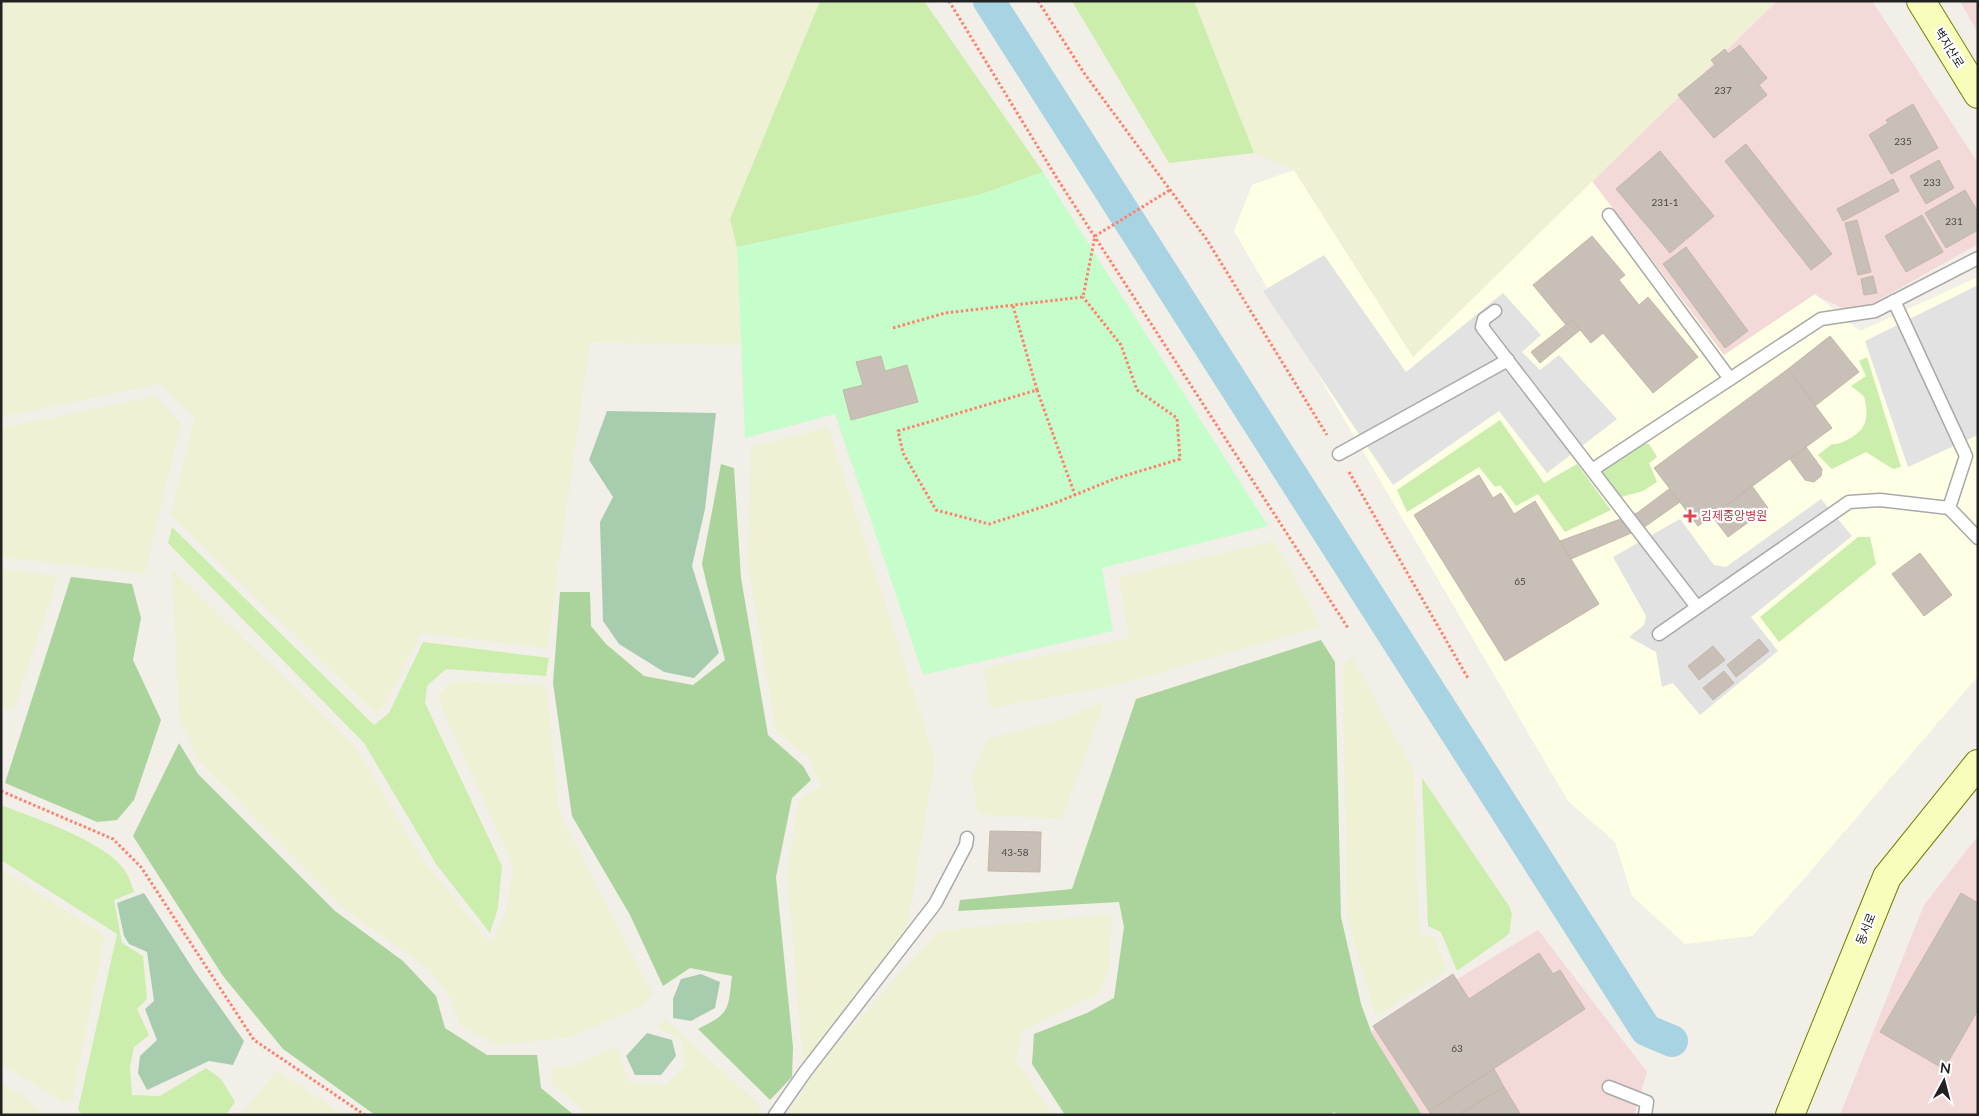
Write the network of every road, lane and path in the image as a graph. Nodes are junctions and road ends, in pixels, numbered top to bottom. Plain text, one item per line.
1 (948, 1) edge
2 (1038, 1) edge
3 (1921, 1) edge
4 (1978, 94) edge
5 (1169, 191) junction
6 (1610, 215) dead end
7 (1096, 235) junction
8 (1978, 258) edge
9 (1083, 297) junction
10 (1894, 301) junction
11 (1013, 306) junction
12 (1495, 311) dead end
13 (893, 328) dead end
14 (1508, 360) junction
15 (1730, 379) junction
16 (1037, 390) junction
17 (1339, 454) junction
18 (1592, 470) junction
19 (1075, 495) junction
20 (1949, 508) junction
21 (1978, 538) edge
22 (1697, 607) junction
23 (1348, 628) dead end
24 (1659, 634) dead end
25 (1469, 680) dead end
26 (1978, 764) edge
27 (1, 791) edge
28 (967, 838) dead end
29 (1609, 1087) dead end
30 (365, 1115) edge
31 (775, 1115) edge
32 (1645, 1115) edge
33 (1790, 1115) edge

1 - 7 path
2 - 5 path
3 - 4 main road, 벽지산로
5 - 7 path
5 - 17 path
6 - 15 lane
7 - 9 path
7 - 23 path
8 - 10 lane
9 - 11 path
9 - 19 path
10 - 15 lane
10 - 20 lane
11 - 13 path
11 - 16 path
12 - 14 lane
14 - 17 lane
14 - 18 lane
15 - 18 lane
16 - 19 path
16 - 19 path
17 - 25 path
18 - 22 lane
20 - 21 lane
20 - 22 lane
22 - 24 lane
26 - 33 main road, 동서로
27 - 30 path
28 - 31 lane
29 - 32 lane

